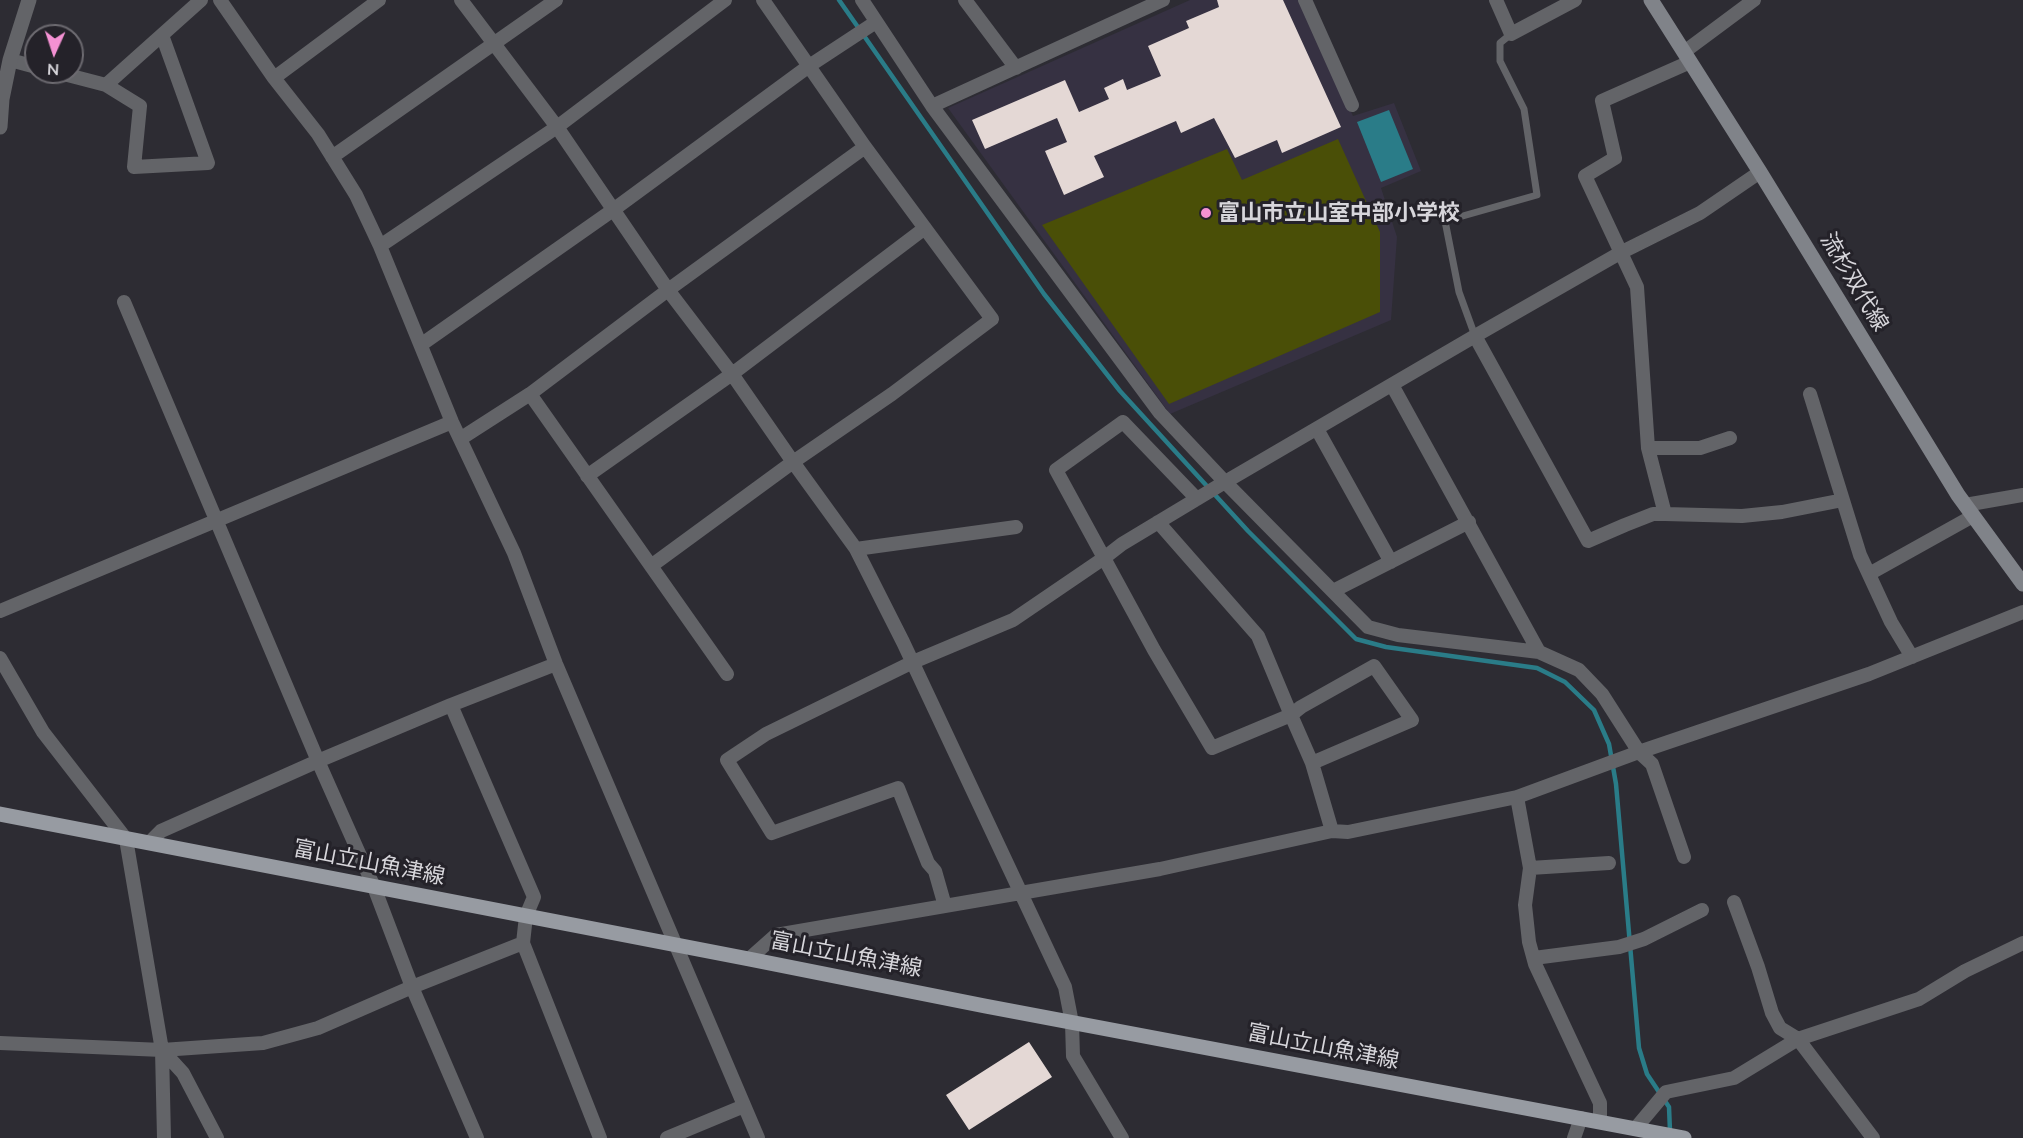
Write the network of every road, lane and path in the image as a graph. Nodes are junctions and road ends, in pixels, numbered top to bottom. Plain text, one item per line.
1 (28, 0) edge
2 (201, 0) edge
3 (220, 0) edge
4 (379, 0) edge
5 (462, 0) edge
6 (556, 0) edge
7 (725, 0) edge
8 (763, 0) edge
9 (862, 0) edge
10 (965, 0) edge
11 (1163, 0) edge
12 (1305, 0) edge
13 (1496, 0) edge
14 (1575, 0) edge
15 (1650, 0) edge
16 (1754, 0) edge
17 (874, 24) junction
18 (1511, 34) junction
19 (162, 35) junction
20 (495, 44) junction
21 (1687, 57) junction
22 (10, 60) junction
23 (24, 64) edge
24 (809, 66) junction
25 (1016, 68) junction
26 (274, 78) junction
27 (84, 79) edge
28 (106, 85) junction
29 (1353, 105) dead end
30 (1, 106) edge
31 (932, 106) junction
32 (0, 127) edge
33 (557, 127) junction
34 (865, 147) junction
35 (332, 157) junction
36 (1760, 172) junction
37 (614, 210) junction
38 (925, 228) junction
39 (380, 246) junction
40 (1620, 253) junction
41 (668, 290) junction
42 (124, 302) dead end
43 (1475, 336) junction
44 (422, 344) junction
45 (732, 374) junction
46 (1392, 385) junction
47 (530, 394) junction
48 (1810, 394) dead end
49 (452, 422) junction
50 (1317, 429) junction
51 (1730, 438) dead end
52 (460, 439) junction
53 (1648, 448) junction
54 (793, 462) junction
55 (587, 476) junction
56 (1222, 484) junction
57 (2023, 495) edge
58 (1199, 498) junction
59 (1843, 500) junction
60 (1969, 511) junction
61 (1665, 514) junction
62 (217, 521) junction
63 (1158, 522) junction
64 (1469, 522) junction
65 (1016, 527) dead end
66 (856, 549) junction
67 (1104, 558) junction
68 (1391, 562) junction
69 (651, 566) junction
70 (1869, 573) junction
71 (2023, 584) edge
72 (1333, 591) junction
73 (0, 611) edge
74 (2023, 612) edge
75 (1539, 652) junction
76 (1912, 657) junction
77 (0, 658) edge
78 (913, 662) junction
79 (556, 664) junction
80 (727, 674) dead end
81 (451, 705) junction
82 (1291, 715) junction
83 (1639, 752) junction
84 (318, 761) junction
85 (1312, 763) junction
86 (1517, 797) junction
87 (0, 814) edge
88 (1332, 831) junction
89 (126, 839) junction
90 (149, 843) junction
91 (1684, 857) dead end
92 (1609, 863) dead end
93 (1530, 868) junction
94 (374, 887) junction
95 (1021, 894) junction
96 (1734, 902) dead end
97 (945, 906) junction
98 (1702, 910) dead end
99 (526, 916) junction
100 (523, 943) junction
101 (2023, 943) edge
102 (676, 946) junction
103 (1534, 958) junction
104 (749, 959) junction
105 (412, 987) junction
106 (1072, 1023) junction
107 (1798, 1039) junction
108 (0, 1043) edge
109 (162, 1050) junction
110 (744, 1106) junction
111 (1581, 1118) junction
112 (1600, 1122) junction
113 (1635, 1129) junction
114 (164, 1138) edge
115 (217, 1138) edge
116 (477, 1138) edge
117 (600, 1138) edge
118 (667, 1138) edge
119 (758, 1138) edge
120 (1122, 1138) edge
121 (1574, 1138) edge
122 (1681, 1138) edge
123 (1873, 1138) edge

1 - 22 street
2 - 19 street
3 - 26 street
4 - 26 street
5 - 20 street
6 - 20 street
7 - 33 street
8 - 24 street
9 - 17 street
10 - 25 street
11 - 25 street
12 - 29 street
13 - 18 street
14 - 18 street
15 - 21 main road, 流杉双代線
16 - 21 street
17 - 24 street
17 - 31 street
18 - 43 lane
19 - 28 street
19 - 28 street
20 - 33 street
20 - 35 street
21 - 36 main road, 流杉双代線
21 - 40 street
22 - 23 street
22 - 30 street
24 - 34 street
24 - 37 street
25 - 31 street
26 - 35 street
27 - 28 street
30 - 32 street
31 - 56 street
33 - 37 street
33 - 39 street
34 - 38 street
34 - 41 street
35 - 39 street
36 - 40 street
36 - 60 main road, 流杉双代線
37 - 41 street
37 - 44 street
38 - 45 street
38 - 54 street
39 - 44 street
40 - 43 street
40 - 53 street
41 - 45 street
41 - 47 street
42 - 62 street
43 - 46 street
43 - 61 street
44 - 49 street
45 - 54 street
45 - 55 street
46 - 50 street
46 - 64 street
47 - 52 street
47 - 55 street
48 - 59 street
49 - 52 street
49 - 62 street
50 - 56 street
50 - 68 street
51 - 53 street
52 - 79 street
53 - 61 street
54 - 66 street
54 - 69 street
55 - 69 street
56 - 58 street
56 - 72 street
57 - 60 street
58 - 63 street
58 - 67 street
59 - 61 street
59 - 70 street
60 - 70 street
60 - 71 main road, 流杉双代線
62 - 73 street
62 - 84 street
63 - 67 street
63 - 82 street
64 - 68 street
64 - 75 street
65 - 66 street
66 - 78 street
67 - 78 street
67 - 82 street
68 - 72 street
69 - 80 street
70 - 76 street
72 - 75 street
74 - 76 street
75 - 83 street
76 - 83 street
77 - 89 street
78 - 95 street
78 - 97 street
79 - 81 street
79 - 102 street
81 - 84 street
81 - 99 street
82 - 85 street
82 - 85 street
83 - 86 street
83 - 91 street
84 - 90 street
84 - 94 street
85 - 88 street
86 - 88 street
86 - 93 street
87 - 89 main road, 富山立山魚津線
88 - 95 street
89 - 90 main road, 富山立山魚津線
89 - 109 street
90 - 94 main road, 富山立山魚津線
92 - 93 street
93 - 103 street
94 - 99 main road, 富山立山魚津線
94 - 105 street
95 - 97 street
95 - 106 street
96 - 107 street
97 - 104 street
98 - 103 street
99 - 100 street
99 - 102 main road, 富山立山魚津線
100 - 105 street
100 - 117 street
101 - 107 street
102 - 104 main road, 富山立山魚津線
102 - 110 street
103 - 112 street
104 - 106 main road, 富山立山魚津線
105 - 109 street
105 - 116 street
106 - 111 main road, 富山立山魚津線
106 - 120 street
107 - 113 street
107 - 123 street
108 - 109 street
109 - 114 street
109 - 115 street
110 - 118 street
110 - 119 street
111 - 112 main road, 富山立山魚津線
111 - 121 street
112 - 113 main road, 富山立山魚津線
113 - 122 main road, 富山立山魚津線

